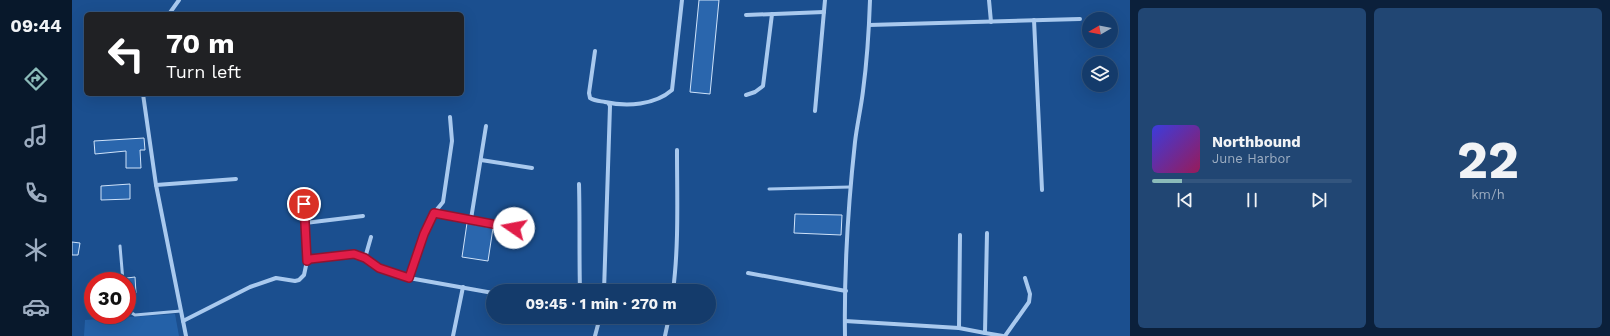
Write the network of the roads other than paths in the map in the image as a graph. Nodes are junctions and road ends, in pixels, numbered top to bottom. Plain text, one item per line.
1 (179, 0) edge
2 (682, 0) edge
3 (825, 0) edge
4 (870, 0) edge
5 (989, 0) edge
6 (170, 12) edge
7 (824, 12) junction
8 (772, 14) junction
9 (746, 15) dead end
10 (1080, 19) dead end
11 (1034, 20) junction
12 (991, 22) junction
13 (869, 25) junction
14 (595, 50) dead end
15 (746, 95) dead end
16 (143, 96) edge
17 (609, 104) junction
18 (815, 111) dead end
19 (450, 117) dead end
20 (486, 126) dead end
21 (677, 150) dead end
22 (481, 160) junction
23 (532, 168) dead end
24 (236, 179) dead end
25 (579, 184) dead end
26 (156, 186) junction
27 (850, 187) junction
28 (769, 189) dead end
29 (1042, 190) dead end
30 (304, 204) dead end
31 (434, 213) junction
32 (363, 216) dead end
33 (471, 219) junction
34 (305, 223) junction
35 (514, 228) dead end
36 (987, 233) dead end
37 (960, 235) dead end
38 (371, 237) dead end
39 (120, 246) dead end
40 (365, 258) junction
41 (307, 261) junction
42 (122, 272) edge
43 (748, 272) dead end
44 (409, 278) junction
45 (1025, 278) dead end
46 (580, 284) edge
47 (604, 284) edge
48 (674, 284) edge
49 (462, 287) junction
50 (846, 290) junction
51 (486, 292) edge
52 (181, 311) junction
53 (136, 315) edge
54 (183, 321) junction
55 (845, 321) junction
56 (598, 324) edge
57 (668, 324) edge
58 (959, 328) junction
59 (985, 333) junction
60 (186, 336) edge
61 (454, 336) edge
62 (595, 336) edge
63 (666, 336) edge
64 (846, 336) edge
65 (1004, 336) edge

1 - 6 street
2 - 17 street
3 - 7 street
4 - 13 street
5 - 12 street
7 - 8 street
7 - 18 street
8 - 9 street
8 - 15 street
10 - 11 street
11 - 12 street
11 - 29 street
12 - 13 street
13 - 27 street
14 - 17 street
16 - 26 street
17 - 47 street
19 - 31 street
20 - 22 street
21 - 48 street
22 - 23 street
22 - 33 street
24 - 26 street
25 - 46 street
26 - 52 street
27 - 28 lane
27 - 50 street
30 - 34 street
31 - 33 street
31 - 44 street
32 - 34 street
33 - 35 street
34 - 41 street
36 - 59 street
37 - 58 street
38 - 40 street
39 - 42 lane
40 - 41 street
40 - 44 street
41 - 54 street
43 - 50 street
44 - 49 street
45 - 65 street
49 - 51 street
49 - 61 street
50 - 55 street
52 - 53 lane
52 - 54 street
54 - 60 street
55 - 58 street
55 - 64 street
56 - 62 street
57 - 63 street
58 - 59 street
59 - 65 street

